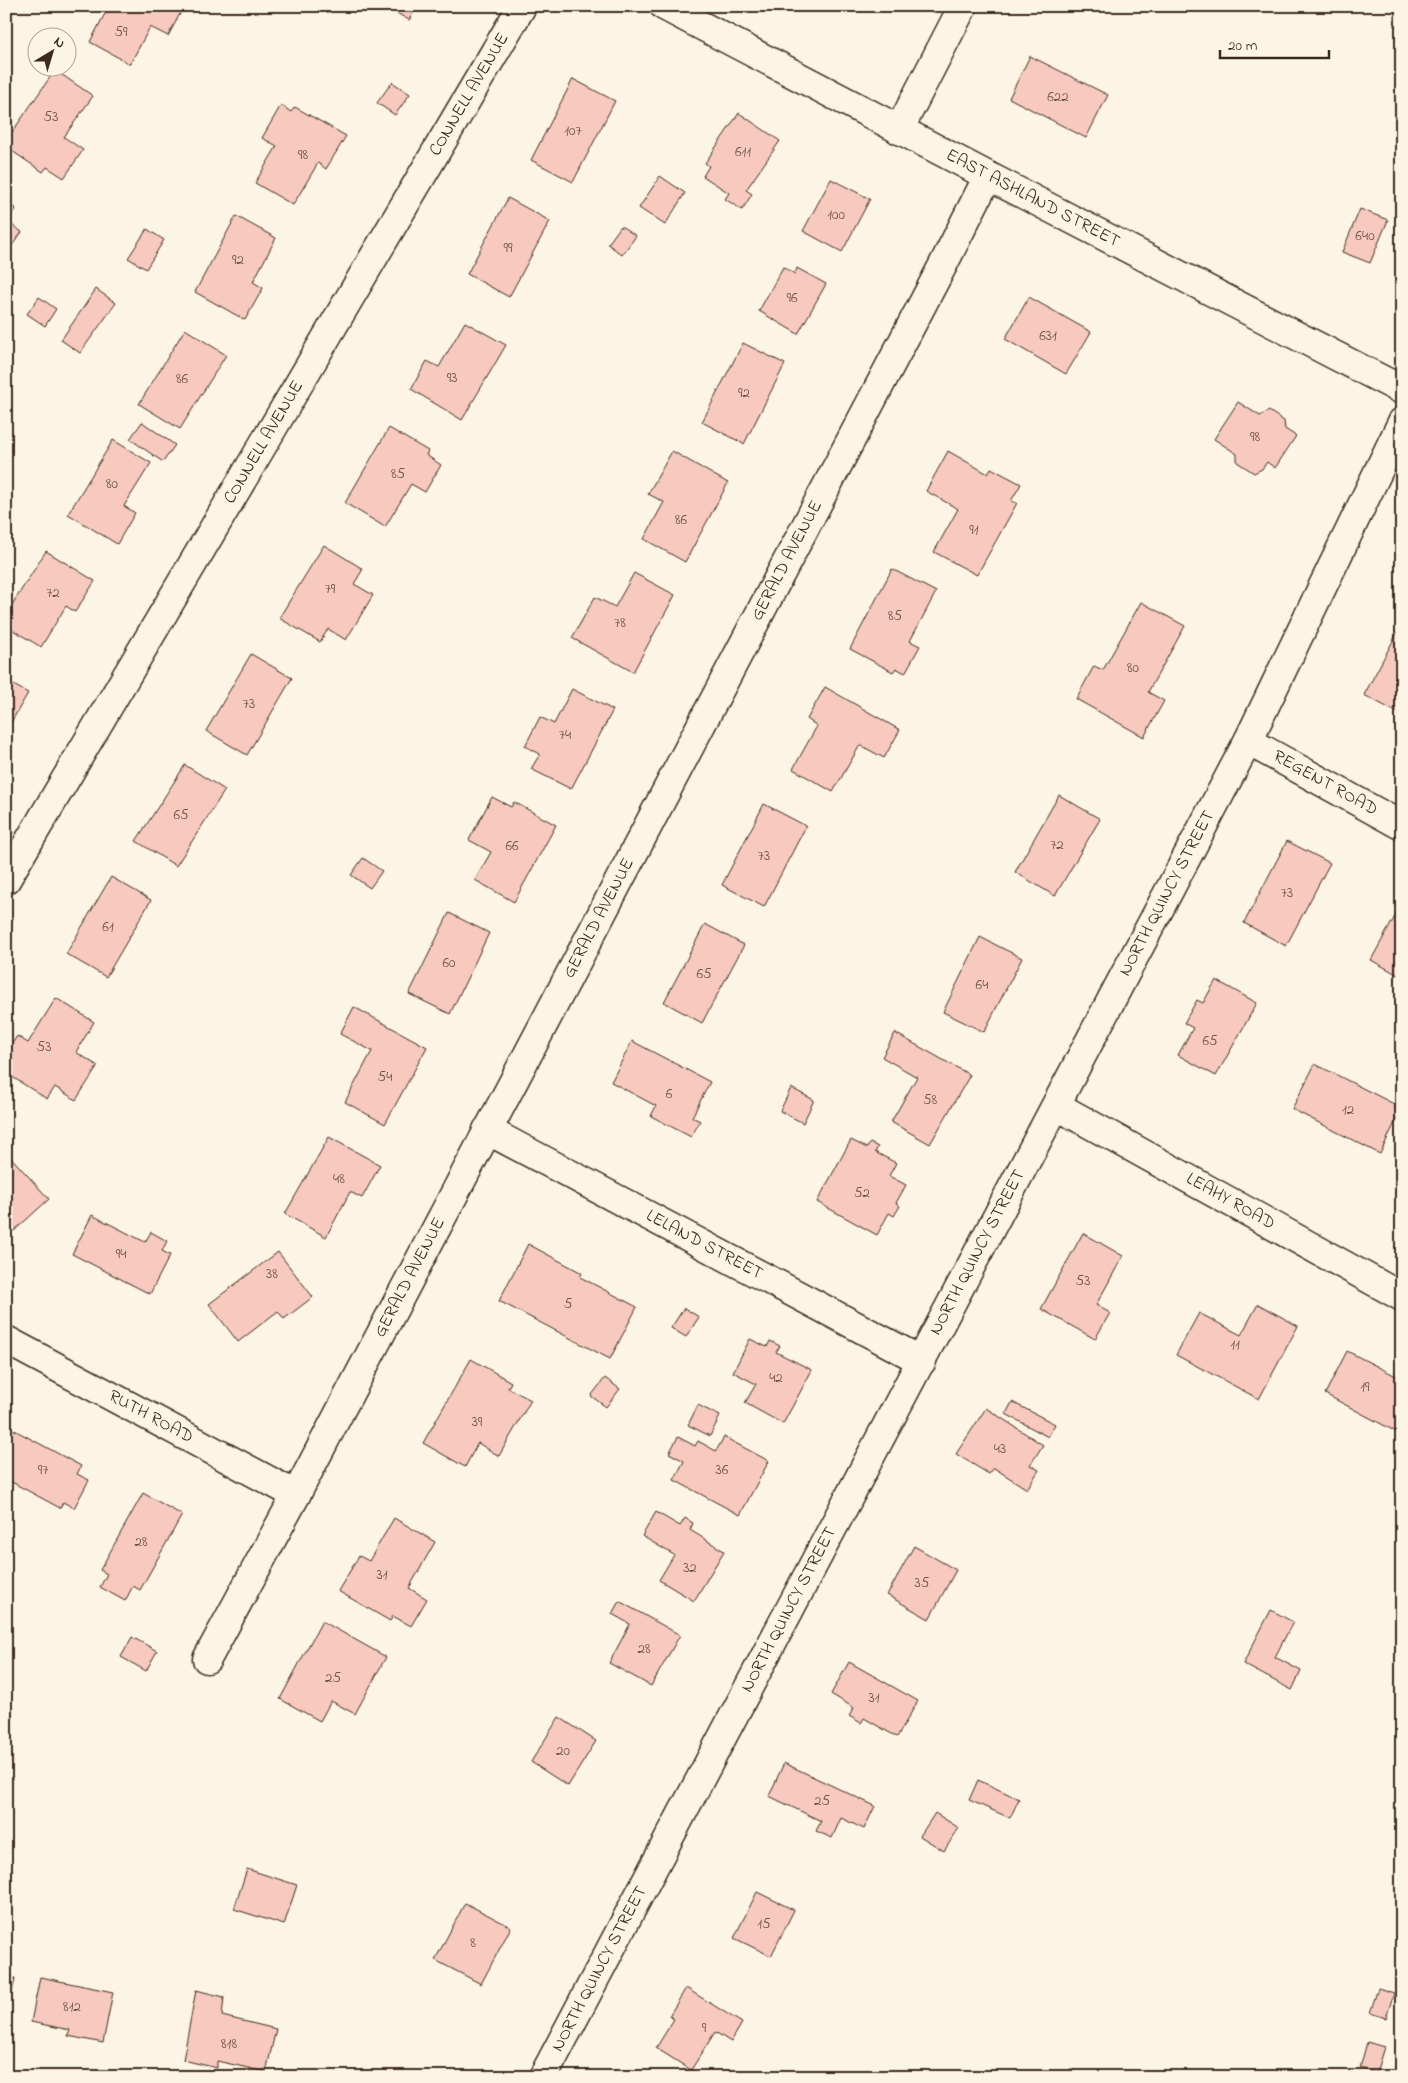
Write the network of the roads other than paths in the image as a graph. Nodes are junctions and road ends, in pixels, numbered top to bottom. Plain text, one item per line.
1 (522, 6) edge
2 (664, 6) edge
3 (963, 6) edge
4 (899, 130) junction
5 (988, 176) junction
6 (1402, 390) edge
7 (1402, 422) edge
8 (1248, 741) junction
9 (1402, 826) edge
10 (6, 880) edge
11 (1057, 1106) junction
12 (487, 1130) junction
13 (1402, 1297) edge
14 (6, 1340) edge
15 (922, 1361) junction
16 (296, 1495) junction
17 (207, 1659) dead end
18 (543, 2077) edge

1 - 10 street, CONNELL AVENUE
2 - 4 street, EAST ASHLAND STREET
3 - 4 street
4 - 5 street, EAST ASHLAND STREET
5 - 6 street, EAST ASHLAND STREET
5 - 12 street, GERALD AVENUE
7 - 8 street, NORTH QUINCY STREET
8 - 9 street, REGENT ROAD
8 - 11 street, NORTH QUINCY STREET
11 - 13 street, LEAHY ROAD
11 - 15 street, NORTH QUINCY STREET
12 - 15 street, LELAND STREET
12 - 16 street, GERALD AVENUE
14 - 16 street, RUTH ROAD
15 - 18 street, NORTH QUINCY STREET
16 - 17 street, GERALD AVENUE

